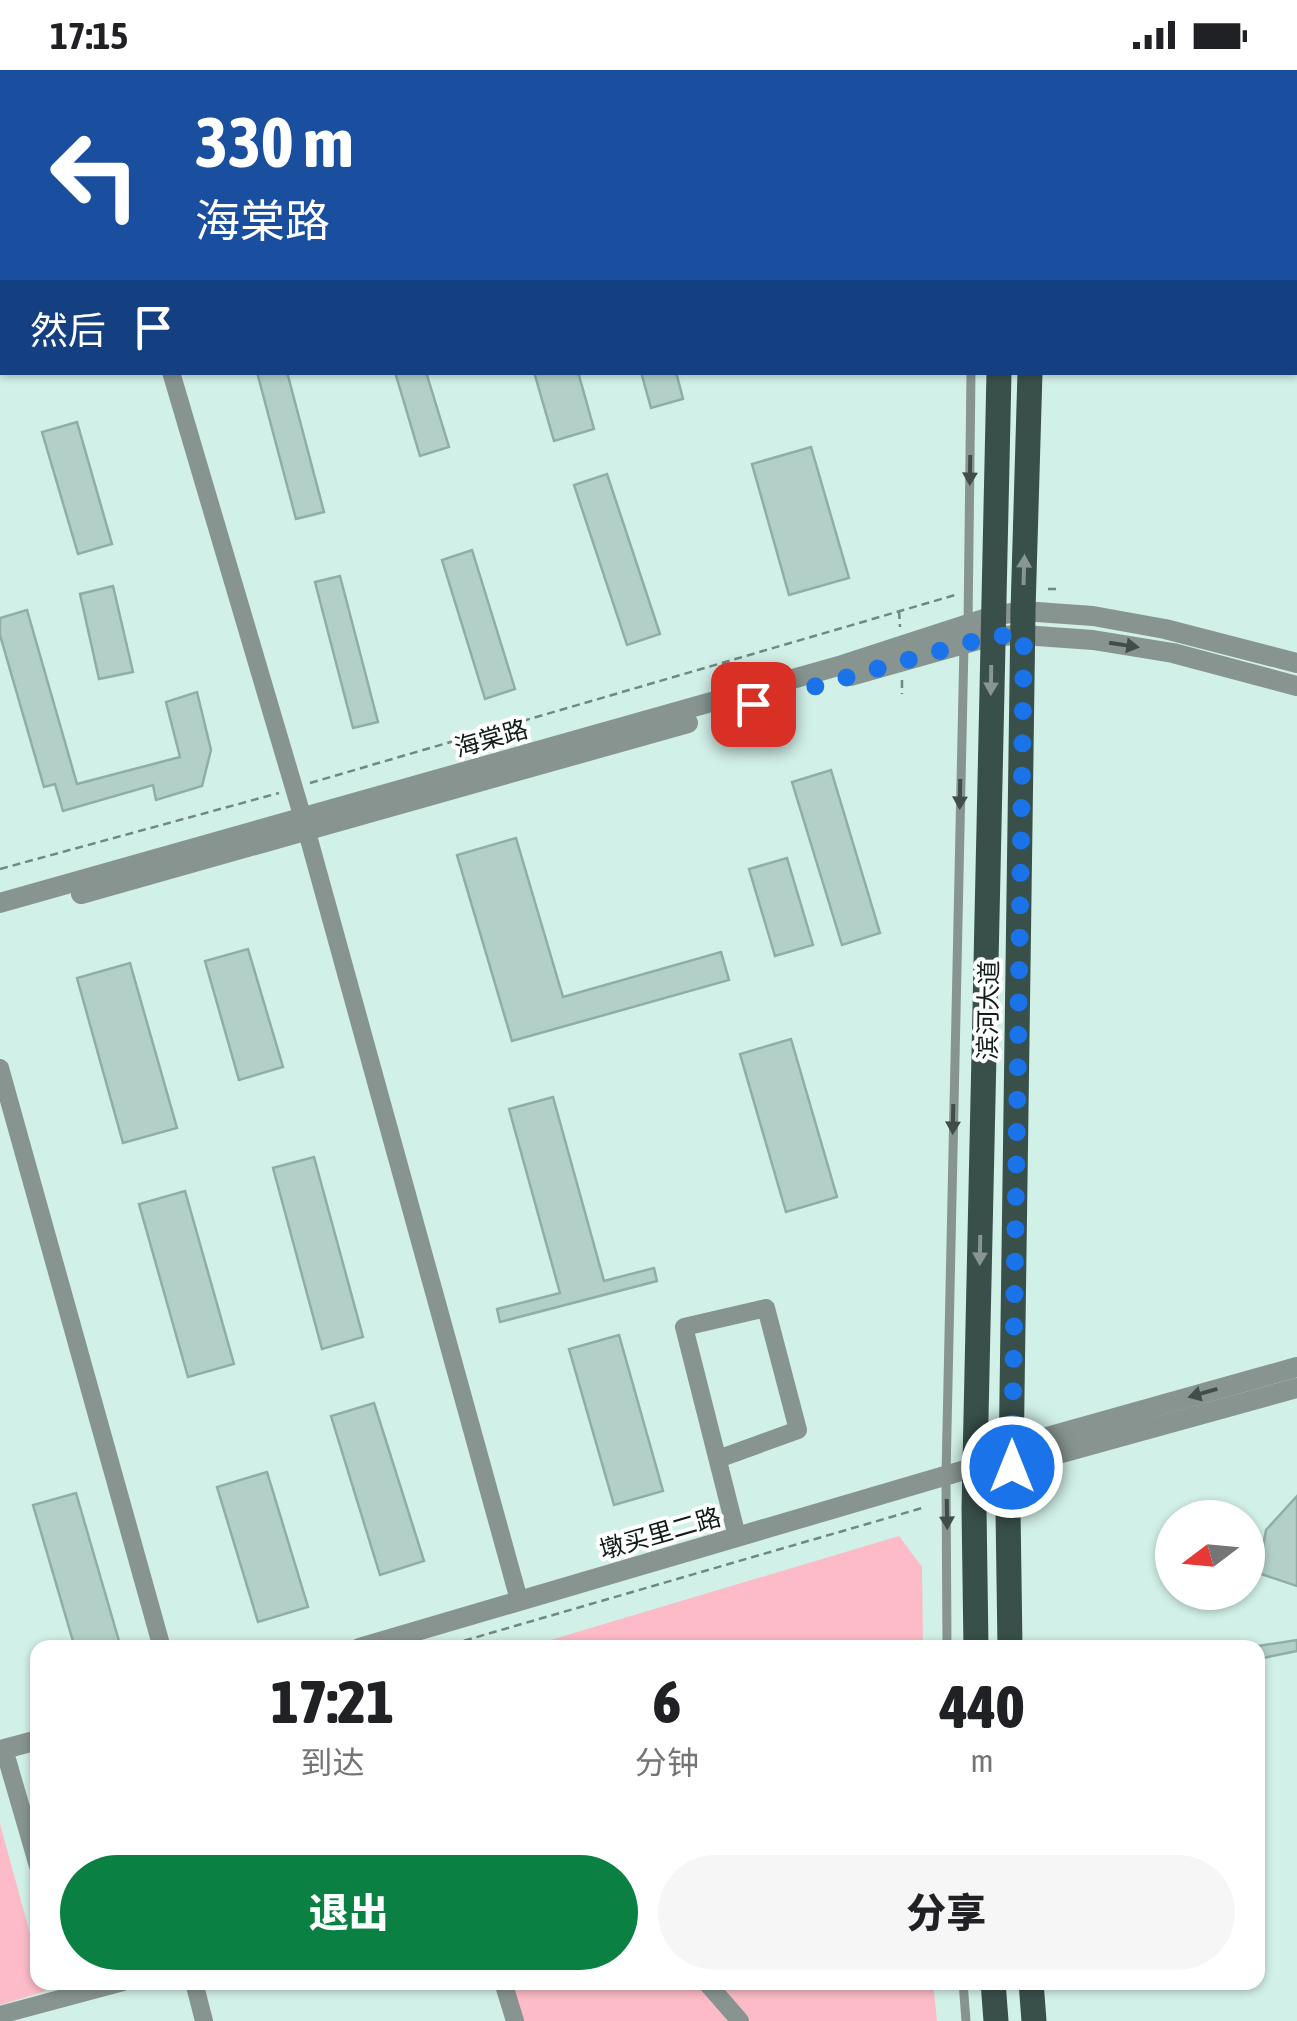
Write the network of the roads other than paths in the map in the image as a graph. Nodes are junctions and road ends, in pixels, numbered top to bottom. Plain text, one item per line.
1 (172, 375) edge
2 (970, 375) edge
3 (999, 375) edge
4 (1030, 375) edge
5 (1023, 612) junction
6 (979, 630) junction
7 (1297, 663) edge
8 (1297, 686) edge
9 (305, 824) junction
10 (0, 903) edge
11 (0, 916) edge
12 (0, 1068) edge
13 (1297, 1367) edge
14 (1297, 1388) edge
15 (1011, 1457) junction
16 (718, 1459) junction
17 (975, 1467) junction
18 (946, 1475) junction
19 (737, 1536) junction
20 (519, 1600) junction
21 (160, 1640) edge
22 (386, 1640) edge
23 (947, 1640) edge
24 (976, 1640) edge
25 (1010, 1640) edge
26 (30, 1742) edge
27 (2, 1750) edge
28 (30, 1840) edge
29 (70, 1990) edge
30 (196, 1990) edge
31 (505, 1990) edge
32 (713, 1990) edge
33 (964, 1990) edge
34 (994, 1990) edge
35 (1032, 1990) edge
36 (0, 2014) edge
37 (204, 2021) edge
38 (515, 2021) edge
39 (740, 2021) edge
40 (966, 2021) edge
41 (996, 2021) edge
42 (1034, 2021) edge

1 - 9 street
2 -> 6 lane
3 - 6 main road, 滨河大道
5 -> 4 main road, 滨河大道
5 - 6 street, 海棠路
5 - 7 street
5 -> 8 street
5 - 15 main road, 滨河大道
6 - 9 street, 海棠路
6 -> 17 main road, 滨河大道
6 -> 18 lane
9 - 10 street, 海棠路
9 - 11 street, 海棠路
9 - 20 street
12 - 21 street
13 -> 15 street, 墩买里二路
14 - 15 street, 墩买里二路
15 - 17 street, 墩买里二路
15 - 25 main road, 滨河大道
16 - 16 street
16 - 19 street
17 - 18 street, 墩买里二路
17 - 24 main road, 滨河大道
18 - 19 street, 墩买里二路
18 -> 23 lane
19 - 20 street, 墩买里二路
20 - 22 street, 墩买里二路
26 - 27 street
27 - 28 street
29 - 36 street
30 - 37 street
31 - 38 street
32 - 39 street
33 - 40 lane
34 - 41 main road
35 - 42 main road

